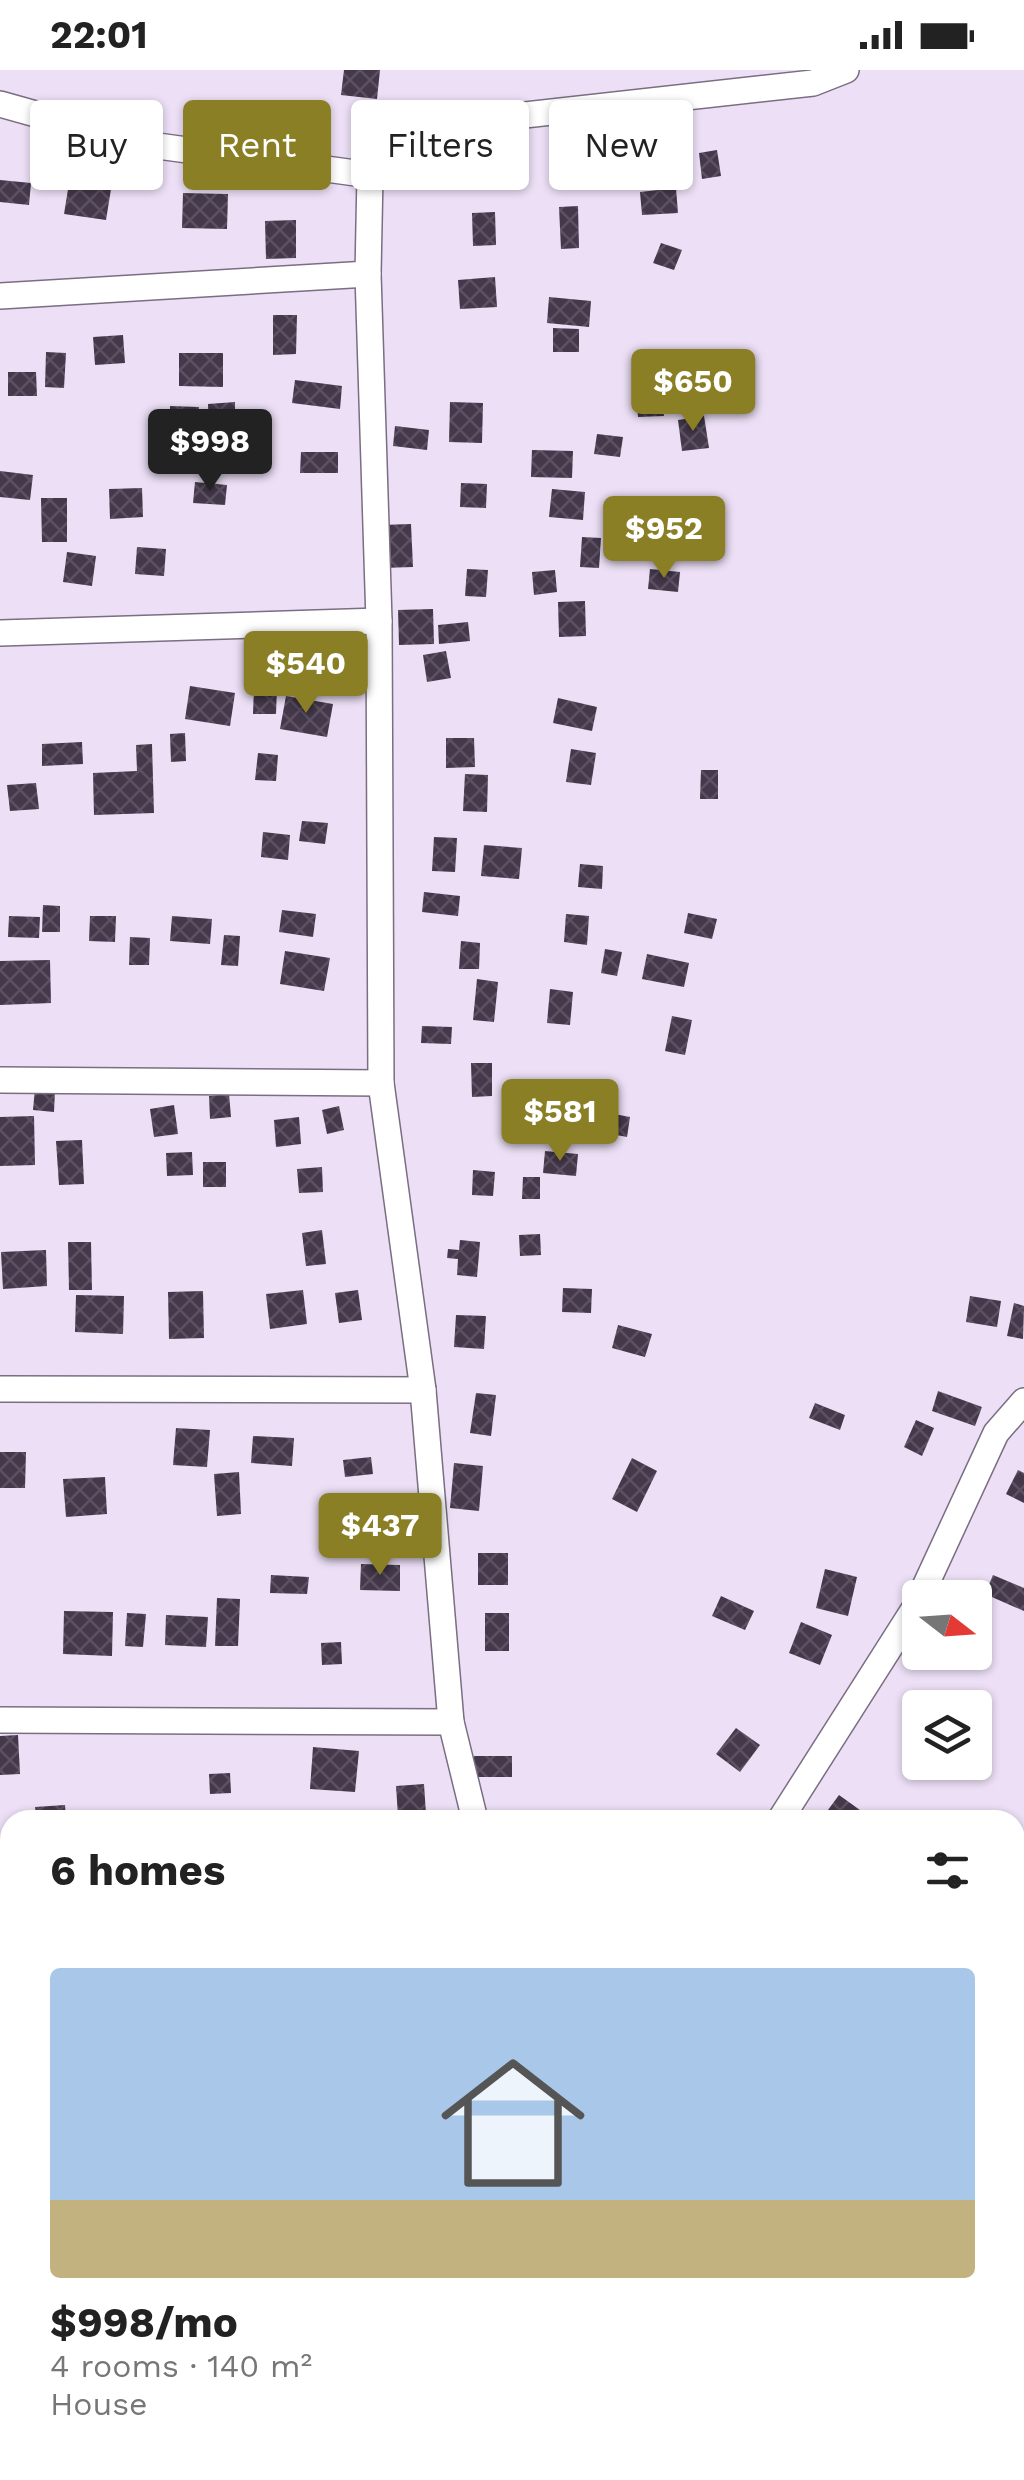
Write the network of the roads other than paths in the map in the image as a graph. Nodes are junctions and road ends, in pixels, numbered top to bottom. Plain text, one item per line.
1 (846, 70) edge
2 (0, 104) edge
3 (529, 115) edge
4 (351, 172) edge
5 (370, 190) edge
6 (368, 274) junction
7 (0, 296) edge
8 (379, 621) junction
9 (0, 633) edge
10 (0, 1080) edge
11 (380, 1083) junction
12 (0, 1389) edge
13 (423, 1390) junction
14 (1024, 1401) edge
15 (0, 1720) edge
16 (450, 1722) junction
17 (472, 1810) edge
18 (786, 1810) edge

1 - 3 street
2 - 4 street
5 - 6 street
6 - 7 street
6 - 8 street
8 - 9 street
8 - 11 street
10 - 11 street
11 - 13 street
12 - 13 street
13 - 16 street
14 - 18 street
15 - 16 street
16 - 17 street

